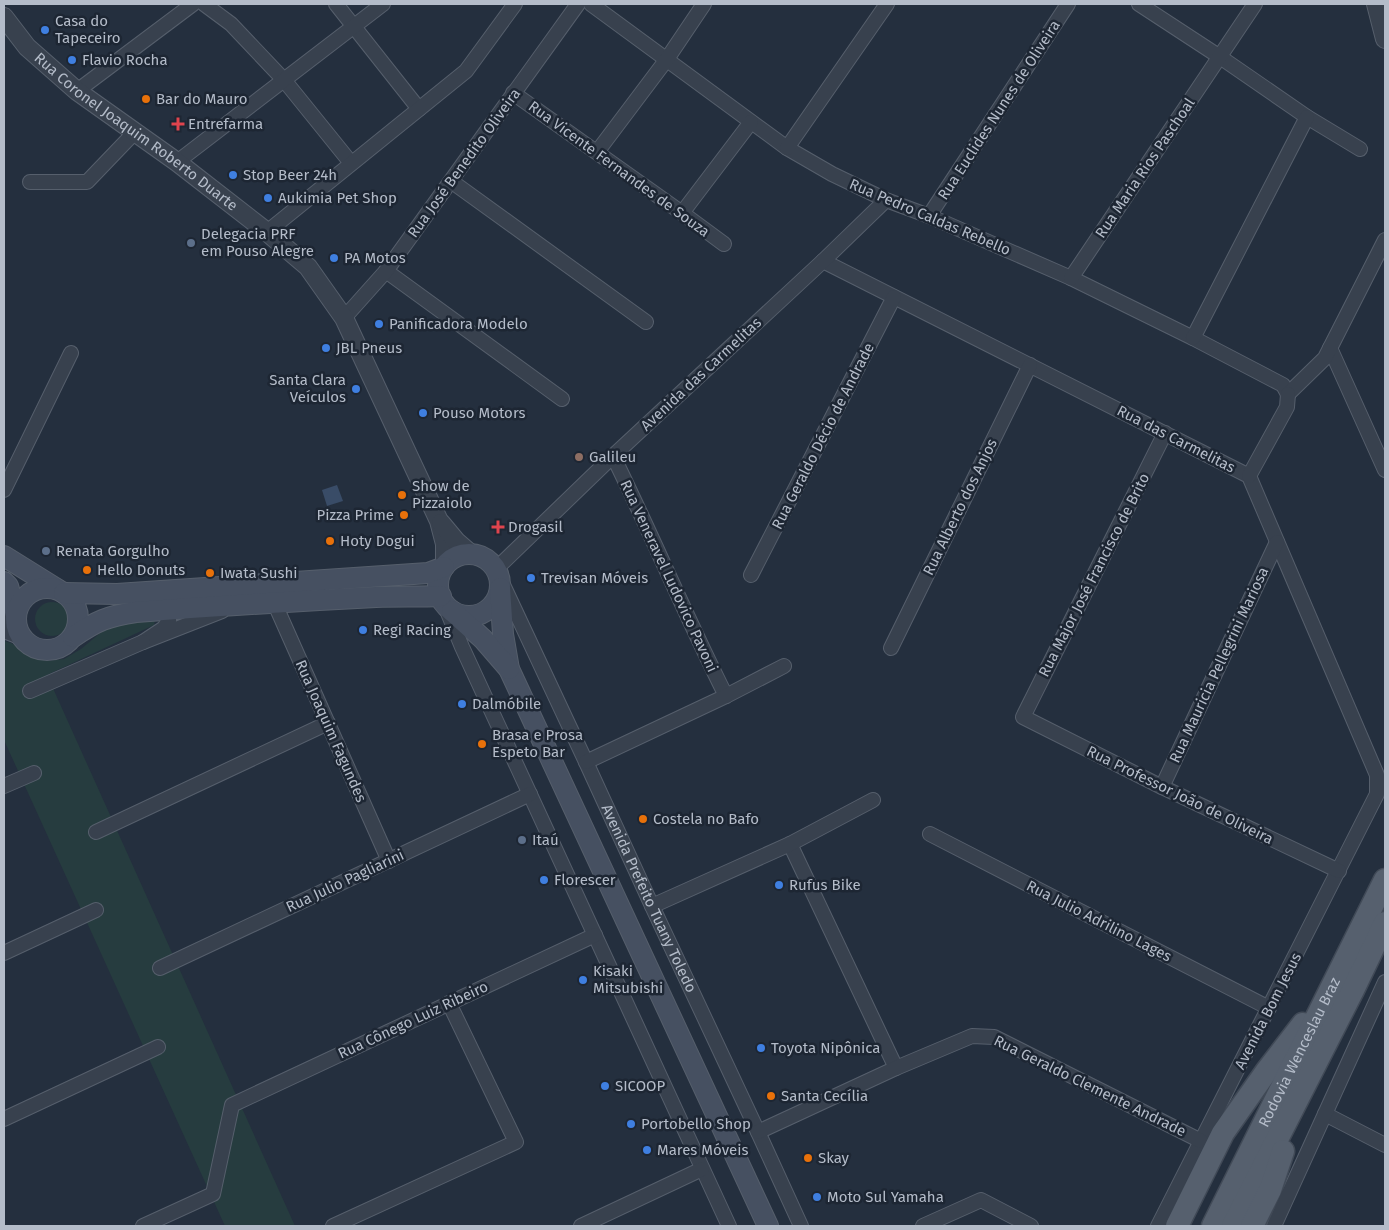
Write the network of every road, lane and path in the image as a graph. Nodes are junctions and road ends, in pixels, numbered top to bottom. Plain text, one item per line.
1 (193, 4) edge
2 (204, 4) edge
3 (336, 4) edge
4 (383, 4) edge
5 (516, 4) edge
6 (578, 4) edge
7 (592, 4) edge
8 (704, 4) edge
9 (887, 4) edge
10 (1068, 4) edge
11 (1139, 4) edge
12 (1255, 4) edge
13 (1376, 4) edge
14 (4, 18) edge
15 (354, 26) junction
16 (1385, 40) edge
17 (1220, 57) junction
18 (667, 59) junction
19 (284, 80) junction
20 (76, 91) junction
21 (513, 94) junction
22 (419, 109) junction
23 (1307, 117) junction
24 (751, 122) junction
25 (135, 132) junction
26 (787, 148) junction
27 (1360, 149) dead end
28 (596, 152) junction
29 (177, 162) junction
30 (351, 163) junction
31 (451, 181) junction
32 (30, 182) dead end
33 (886, 200) junction
34 (682, 213) junction
35 (928, 216) junction
36 (267, 232) junction
37 (1385, 240) edge
38 (724, 244) dead end
39 (823, 261) junction
40 (386, 271) junction
41 (1070, 278) junction
42 (894, 297) junction
43 (344, 318) junction
44 (646, 322) dead end
45 (1193, 338) junction
46 (1330, 348) junction
47 (71, 353) dead end
48 (1030, 365) junction
49 (1288, 394) junction
50 (562, 400) dead end
51 (1164, 433) junction
52 (613, 456) junction
53 (1385, 470) edge
54 (1249, 476) junction
55 (4, 490) edge
56 (439, 521) junction
57 (1277, 542) junction
58 (471, 554) junction
59 (4, 556) edge
60 (445, 566) junction
61 (751, 575) dead end
62 (498, 576) junction
63 (4, 582) edge
64 (60, 591) junction
65 (445, 601) junction
66 (274, 602) junction
67 (237, 604) junction
68 (163, 610) junction
69 (12, 625) edge
70 (73, 636) junction
71 (143, 642) junction
72 (891, 648) dead end
73 (784, 666) dead end
74 (509, 669) junction
75 (30, 691) dead end
76 (726, 696) junction
77 (1023, 717) joint
78 (328, 723) junction
79 (586, 762) junction
80 (34, 773) dead end
81 (4, 786) edge
82 (1162, 787) junction
83 (530, 794) junction
84 (1377, 794) joint
85 (873, 800) dead end
86 (96, 832) dead end
87 (930, 834) dead end
88 (790, 844) junction
89 (389, 861) junction
90 (1339, 871) junction
91 (1385, 880) edge
92 (652, 906) junction
93 (96, 910) dead end
94 (1385, 923) edge
95 (595, 935) junction
96 (4, 953) edge
97 (160, 968) dead end
98 (1385, 982) edge
99 (1344, 986) junction
100 (449, 1003) junction
101 (1269, 1008) junction
102 (158, 1046) dead end
103 (896, 1068) junction
104 (1325, 1114) junction
105 (4, 1119) edge
106 (758, 1132) junction
107 (1201, 1141) junction
108 (1385, 1145) edge
109 (1256, 1161) junction
110 (702, 1169) junction
111 (142, 1226) edge
112 (333, 1226) edge
113 (581, 1226) edge
114 (729, 1226) edge
115 (768, 1226) edge
116 (801, 1226) edge
117 (923, 1226) edge
118 (1030, 1226) edge
119 (1158, 1226) edge
120 (1177, 1226) edge
121 (1213, 1226) edge
122 (1233, 1226) edge
123 (1252, 1226) edge
124 (1274, 1226) edge

1 - 20 street
2 - 19 street
3 - 15 street
4 - 15 street
5 - 22 street
6 - 21 street, Rua José Benedito Oliveira
7 - 18 street, Rua Pedro Caldas Rebello
8 - 18 street
9 - 26 street
10 - 35 street, Rua Euclides Nunes de Oliveira
11 - 17 street
12 - 17 street, Rua Maria Rios Paschoal
13 - 16 street
14 - 20 street, Rua Coronel Joaquim Roberto Duarte
15 - 19 street
15 - 22 street
17 - 23 street
17 - 41 street, Rua Maria Rios Paschoal
18 - 24 street, Rua Pedro Caldas Rebello
18 - 28 street
19 - 29 street
19 - 30 street
20 - 25 street, Rua Coronel Joaquim Roberto Duarte
21 - 28 street, Rua Vicente Fernandes de Souza
21 - 31 street, Rua José Benedito Oliveira
22 - 30 street
23 - 27 street
23 - 45 street
24 - 26 street, Rua Pedro Caldas Rebello
24 - 34 street
25 - 29 street, Rua Coronel Joaquim Roberto Duarte
25 - 32 street
26 - 33 street, Rua Pedro Caldas Rebello
28 - 34 street, Rua Vicente Fernandes de Souza
29 - 36 street, Rua Coronel Joaquim Roberto Duarte
30 - 36 street
31 - 40 street, Rua José Benedito Oliveira
31 - 44 street
33 - 35 street, Rua Pedro Caldas Rebello
33 - 39 street, Avenida das Carmelitas
34 - 38 street, Rua Vicente Fernandes de Souza
35 - 41 street, Rua Pedro Caldas Rebello
36 - 43 street, Rua Coronel Joaquim Roberto Duarte
37 - 46 street
39 - 42 street, Rua das Carmelitas
39 - 52 street, Avenida das Carmelitas
40 - 43 street, Rua José Benedito Oliveira
40 - 50 street
41 - 45 street, Rua Pedro Caldas Rebello
42 - 48 street, Rua das Carmelitas
42 - 61 street, Rua Geraldo Décio de Andrade
43 - 56 street, Rua Coronel Joaquim Roberto Duarte
45 - 49 street, Rua Pedro Caldas Rebello
46 - 49 street
46 - 53 street
47 - 55 street
48 - 51 street, Rua das Carmelitas
48 - 72 street, Rua Alberto dos Anjos
49 - 54 street
51 - 54 street, Rua das Carmelitas
51 - 77 street, Rua Major José Francisco de Brito
52 - 62 street, Avenida das Carmelitas
52 - 76 street, Rua Veneravel Ludovico Pavoni
54 - 57 street, Rua das Carmelitas
56 - 58 street, Rua Coronel Joaquim Roberto Duarte
56 - 60 street, Rua Coronel Joaquim Roberto Duarte
57 - 82 street, Rua Mauricia Pellegrini Mariosa
57 - 84 street, Rua das Carmelitas
58 - 60 main road
58 - 62 main road
59 - 64 main road
60 - 64 main road
60 - 65 main road
62 - 65 main road
62 - 74 main road, Avenida Prefeito Tuany Toledo
62 - 79 street, Avenida Prefeito Tuany Toledo
63 - 69 main road
64 - 69 main road
64 - 70 main road
65 - 66 main road
65 - 74 main road, Avenida Prefeito Tuany Toledo
65 - 83 street
66 - 67 main road
66 - 78 street, Rua Joaquim Fagundes
67 - 68 main road
67 - 71 street
68 - 70 main road
68 - 71 street
69 - 70 main road
71 - 75 street
73 - 76 street
74 - 115 main road, Avenida Prefeito Tuany Toledo
76 - 79 street
77 - 82 street, Rua Professor João de Oliveira
78 - 86 street
78 - 89 street, Rua Joaquim Fagundes
79 - 92 street, Avenida Prefeito Tuany Toledo
80 - 81 street
82 - 90 street, Rua Professor João de Oliveira
83 - 89 street, Rua Julio Pagliarini
83 - 95 street
84 - 90 street, Avenida Bom Jesus
85 - 88 street
87 - 101 street, Rua Julio Adrilino Lages
88 - 92 street
88 - 103 street
89 - 97 street, Rua Julio Pagliarini
90 - 101 street, Avenida Bom Jesus
91 - 99 main road, Rodovia Wenceslau Braz
92 - 106 street, Avenida Prefeito Tuany Toledo
93 - 96 street
94 - 99 main road, Rodovia Wenceslau Braz
95 - 100 street, Rua Cônego Luiz Ribeiro
95 - 110 street
98 - 104 street
99 - 109 main road, Rodovia Wenceslau Braz
99 - 120 main road
99 - 123 main road
100 - 111 street, Rua Cônego Luiz Ribeiro
100 - 112 street
101 - 107 street, Avenida Bom Jesus
102 - 105 street
103 - 106 street, Rua Geraldo Clemente Andrade
103 - 107 street, Rua Geraldo Clemente Andrade
104 - 108 street
104 - 124 street
106 - 116 street, Avenida Prefeito Tuany Toledo
107 - 119 street, Avenida Bom Jesus
109 - 121 main road, Rodovia Wenceslau Braz
109 - 122 main road, Rodovia Wenceslau Braz
110 - 113 street
110 - 114 street
117 - 118 street

